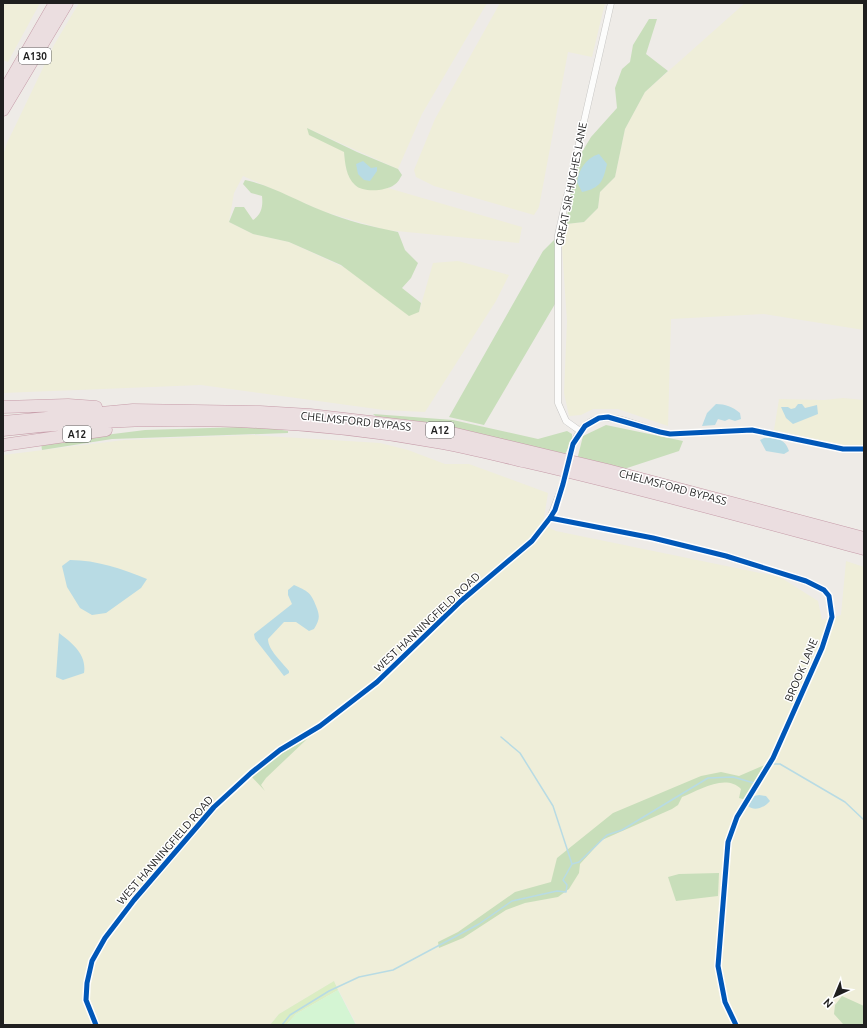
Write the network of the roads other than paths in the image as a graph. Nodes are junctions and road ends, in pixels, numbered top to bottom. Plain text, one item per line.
1 (55, 3) edge
2 (67, 3) edge
3 (611, 3) edge
4 (3, 93) edge
5 (3, 110) edge
6 (3, 407) edge
7 (133, 410) junction
8 (3, 422) edge
9 (151, 422) junction
10 (3, 430) edge
11 (580, 431) junction
12 (3, 445) edge
13 (864, 449) edge
14 (550, 518) junction
15 (864, 538) edge
16 (864, 549) edge
17 (96, 1025) edge
18 (736, 1025) edge

1 - 4 highway, A130
2 - 5 highway, A130
3 - 11 street, GREAT SIR HUGHES LANE
6 - 7 highway, A12
7 - 8 highway, CHELMSFORD BYPASS / A12
7 - 15 highway, CHELMSFORD BYPASS / A12
9 - 10 highway, CHELMSFORD BYPASS / A12
9 - 12 highway, A12
9 - 16 highway, CHELMSFORD BYPASS / A12
11 - 13 street, WEST HANNINGFIELD ROAD
11 - 14 street, WEST HANNINGFIELD ROAD, bridge
14 - 17 street, WEST HANNINGFIELD ROAD
14 - 18 street, BROOK LANE

